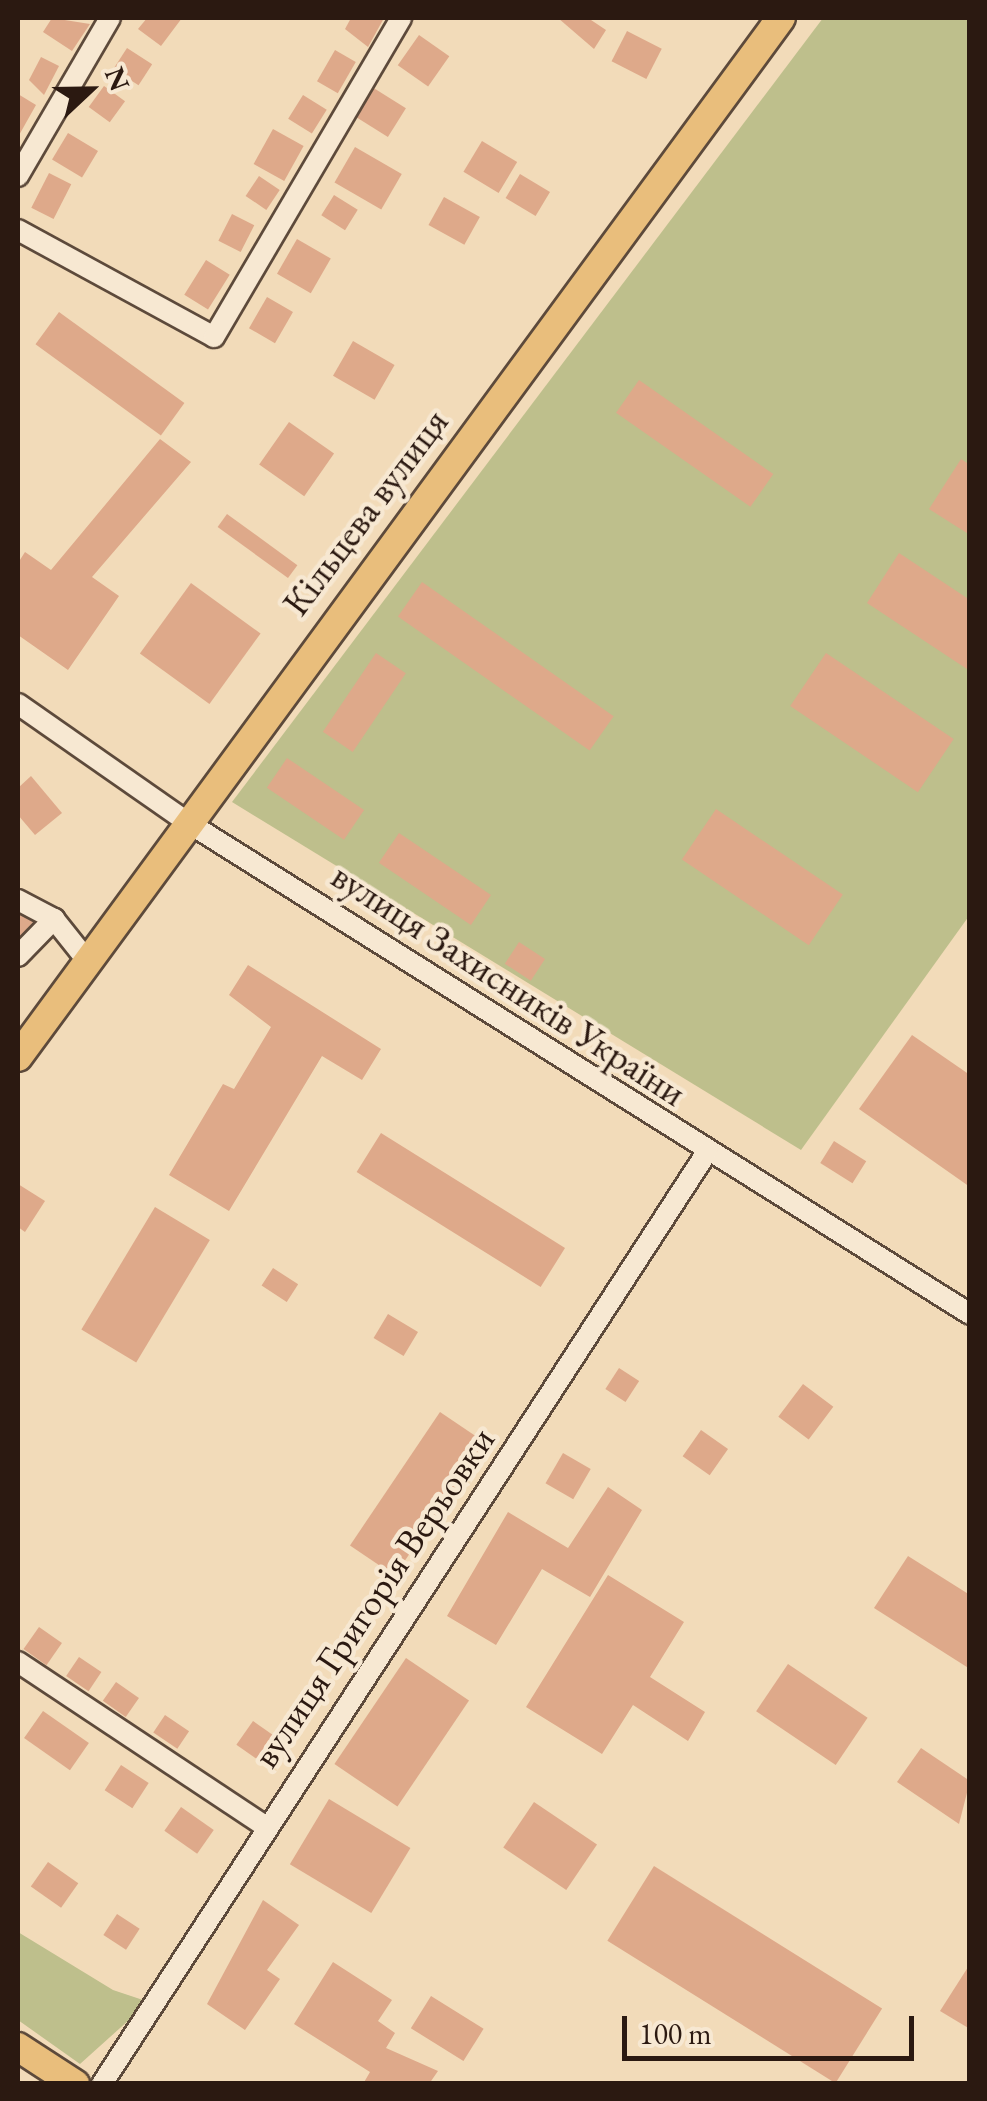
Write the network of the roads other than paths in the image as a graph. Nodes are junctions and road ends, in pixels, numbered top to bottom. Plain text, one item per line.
1 (110, 18) edge
2 (401, 18) edge
3 (780, 18) edge
4 (18, 176) edge
5 (18, 230) edge
6 (18, 704) edge
7 (184, 820) junction
8 (18, 900) edge
9 (54, 919) junction
10 (18, 956) edge
11 (88, 963) junction
12 (18, 1057) edge
13 (707, 1152) junction
14 (970, 1314) edge
15 (18, 1662) edge
16 (262, 1824) junction
17 (18, 2047) edge
18 (74, 2084) edge
19 (102, 2084) edge

1 - 4 street
2 - 5 street
3 - 7 main road, Кільцева вулиця
6 - 7 street, вулиця Захисників України
7 - 11 main road, Кільцева вулиця
7 - 13 street, вулиця Захисників України
8 - 9 street
9 - 10 street
9 - 11 street
11 - 12 main road, Кільцева вулиця
13 - 14 street, вулиця Захисників України
13 - 16 street, вулиця Григорія Верьовки
15 - 16 street
16 - 19 street, вулиця Григорія Верьовки
17 - 18 main road

